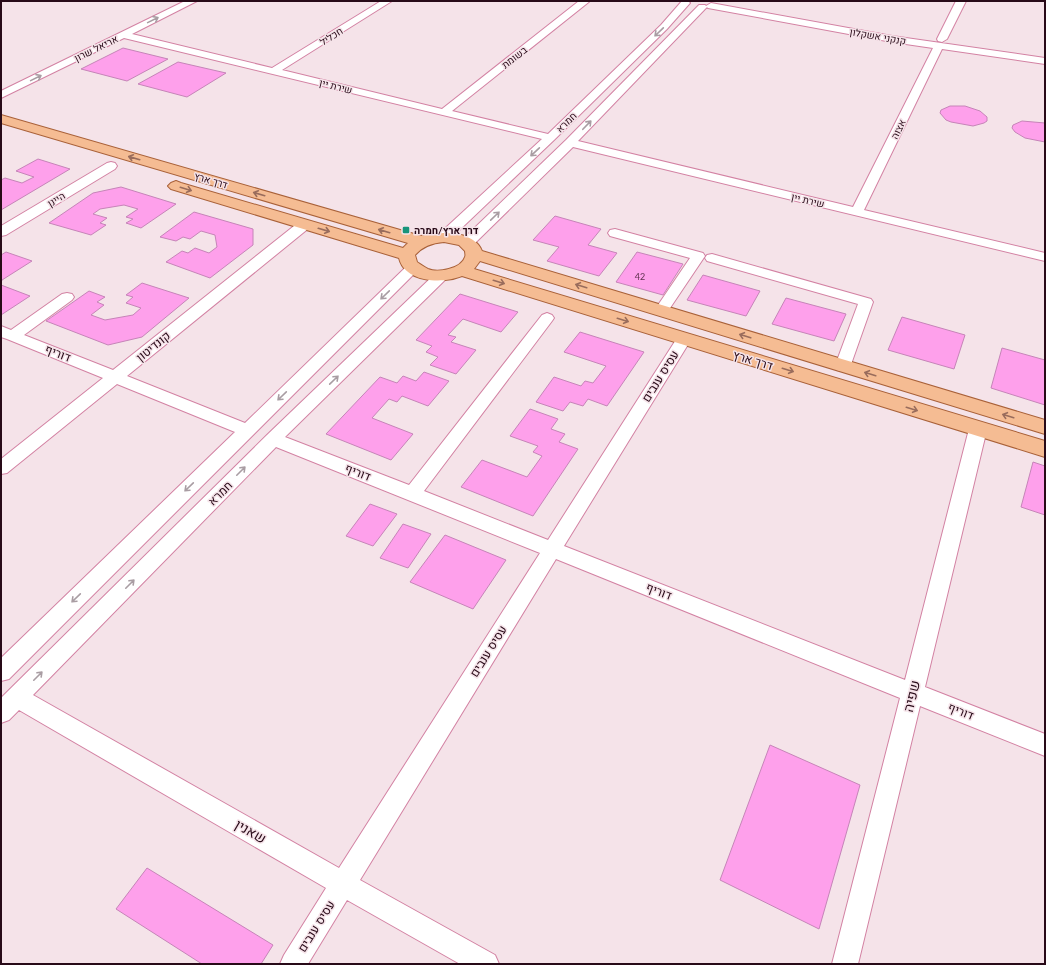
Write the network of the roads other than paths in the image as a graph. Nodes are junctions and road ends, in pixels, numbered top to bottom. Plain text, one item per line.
1 (173, 1) edge
2 (192, 1) edge
3 (387, 1) edge
4 (585, 1) edge
5 (726, 1) edge
6 (961, 1) edge
7 (684, 2) edge
8 (711, 5) edge
9 (122, 35) junction
10 (940, 43) junction
11 (1045, 54) edge
12 (1045, 61) edge
13 (274, 71) junction
14 (1, 84) edge
15 (1, 95) edge
16 (443, 112) junction
17 (1, 119) edge
18 (1, 133) edge
19 (550, 138) junction
20 (570, 143) junction
21 (111, 166) junction
22 (148, 177) dead end
23 (163, 182) dead end
24 (857, 211) junction
25 (304, 225) junction
26 (1, 232) edge
27 (615, 233) dead end
28 (444, 237) junction
29 (422, 242) junction
30 (471, 249) junction
31 (1045, 257) edge
32 (712, 258) dead end
33 (410, 261) junction
34 (462, 271) junction
35 (442, 276) junction
36 (67, 297) dead end
37 (661, 311) junction
38 (547, 318) dead end
39 (7, 333) edge
40 (684, 338) junction
41 (843, 366) junction
42 (116, 376) junction
43 (1045, 427) edge
44 (978, 429) junction
45 (247, 430) junction
46 (273, 439) junction
47 (1045, 449) edge
48 (1, 468) edge
49 (412, 494) junction
50 (552, 549) junction
51 (1, 672) edge
52 (913, 691) junction
53 (9, 705) edge
54 (1045, 745) edge
55 (343, 884) junction
56 (293, 964) edge
57 (486, 964) edge
58 (844, 964) edge

1 - 14 street, אריאל שרון
9 -> 2 street, אריאל שרון
3 - 13 street, חכליל
4 - 16 street, בשומת
5 - 10 street, קנקני אשקלון
6 - 10 street, אצוה
7 - 8 street, קנקני אשקלון
7 -> 19 street, חמרא
8 - 10 street, קנקני אשקלון
20 -> 8 street, חמרא
9 - 13 street, שירת יין
15 -> 9 street, אריאל שרון
10 - 11 street, קנקני אשקלון
10 - 12 street, קנקני אשקלון
10 - 24 street, אצוה
13 - 16 street, שירת יין
16 - 19 street, שירת יין
29 -> 17 main road, דרך ארץ
18 - 21 main road
19 -> 28 street, חמרא
20 - 24 street, שירת יין
30 -> 20 street, חמרא
21 - 22 main road
21 - 26 street, היינן
23 -> 25 main road, דרך ארץ
24 - 31 street, שירת יין
25 -> 33 main road, דרך ארץ
25 - 42 street, קונדיטון
27 - 37 street
28 - 29 main road
28 - 30 main road
29 - 33 main road
30 - 34 main road
37 -> 30 main road, דרך ארץ
32 - 41 street
33 - 35 main road
33 -> 45 street
34 - 35 main road
34 -> 40 main road, דרך ארץ
46 -> 35 street, חמרא
36 - 39 street
41 -> 37 main road, דרך ארץ
38 - 49 street
39 - 42 street, דוריף
40 -> 44 main road, דרך ארץ
40 - 50 street, עסיס ענבים
43 -> 41 main road, דרך ארץ
42 - 45 street, דוריף
42 - 48 street, קונדיטון
44 - 47 main road, דרך ארץ
44 - 52 street, שפיה
45 -> 51 street
46 - 49 street, דוריף
53 -> 46 street, חמרא
49 - 50 street, דוריף
50 - 52 street, דוריף
50 - 55 street, עסיס ענבים
52 - 54 street, דוריף
52 - 58 street, שפיה
53 - 55 street, שאנין
55 - 56 street, עסיס ענבים
55 - 57 street, שאנין

